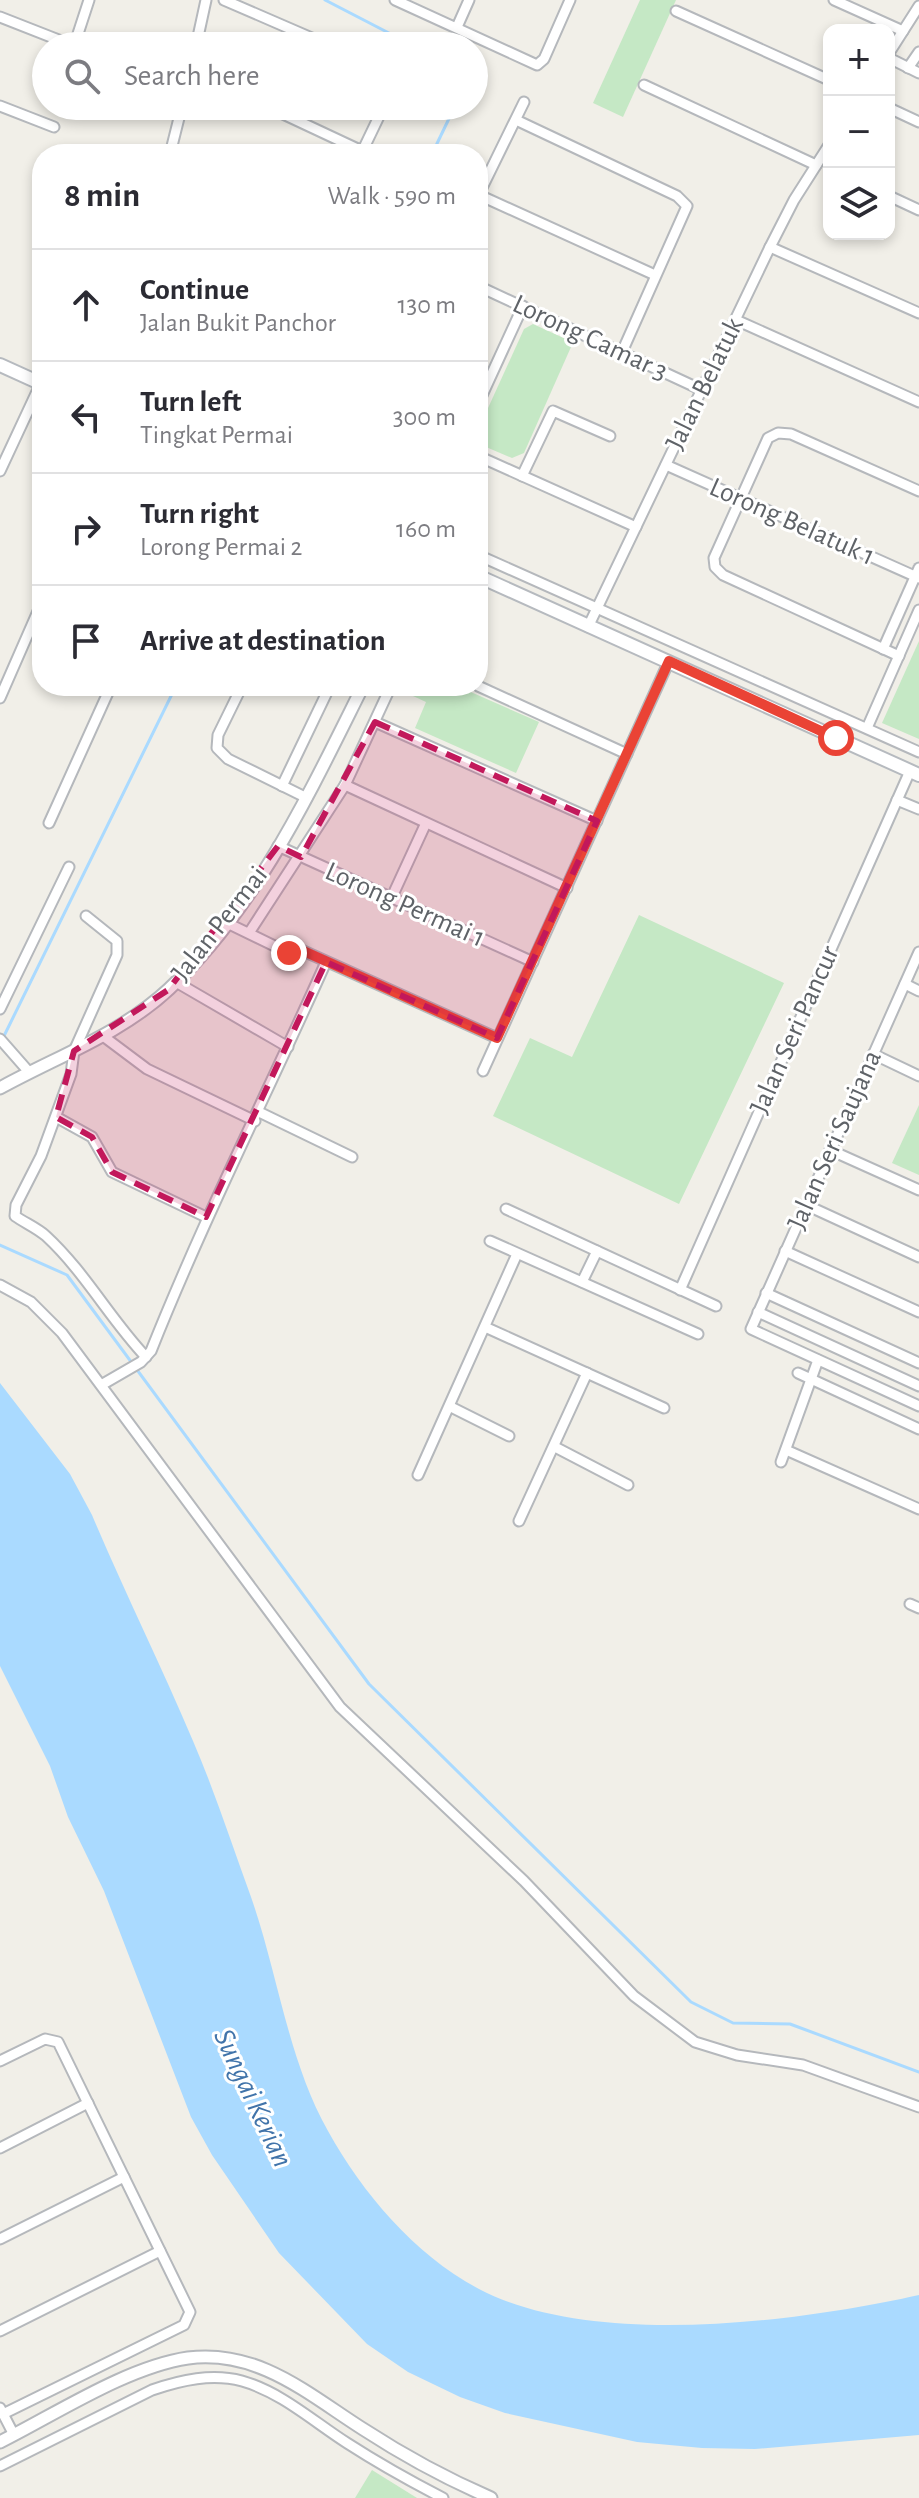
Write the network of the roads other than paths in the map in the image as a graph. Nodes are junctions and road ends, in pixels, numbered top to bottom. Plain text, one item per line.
1 (89, 0) edge
2 (206, 0) edge
3 (224, 0) edge
4 (395, 0) edge
5 (469, 0) edge
6 (570, 0) edge
7 (834, 0) edge
8 (919, 6) edge
9 (676, 11) dead end
10 (0, 17) edge
11 (457, 27) junction
12 (903, 31) junction
13 (38, 32) edge
14 (79, 32) edge
15 (199, 32) edge
16 (298, 32) edge
17 (468, 32) edge
18 (488, 42) edge
19 (895, 45) edge
20 (919, 52) edge
21 (895, 59) edge
22 (908, 68) junction
23 (919, 73) edge
24 (823, 77) edge
25 (644, 85) dead end
26 (524, 102) dead end
27 (0, 106) edge
28 (895, 111) edge
29 (32, 118) edge
30 (36, 120) edge
31 (179, 120) edge
32 (295, 120) edge
33 (377, 120) edge
34 (516, 120) junction
35 (919, 122) edge
36 (54, 127) dead end
37 (173, 144) edge
38 (344, 144) edge
39 (365, 144) edge
40 (823, 154) edge
41 (816, 165) junction
42 (488, 176) edge
43 (895, 199) edge
44 (488, 200) edge
45 (919, 210) edge
46 (770, 247) junction
47 (655, 275) junction
48 (488, 290) edge
49 (523, 306) junction
50 (919, 313) edge
51 (736, 320) junction
52 (622, 352) junction
53 (0, 365) edge
54 (32, 380) edge
55 (488, 382) edge
56 (702, 390) junction
57 (919, 402) edge
58 (32, 403) edge
59 (610, 436) dead end
60 (488, 461) edge
61 (666, 465) junction
62 (0, 471) edge
63 (522, 476) junction
64 (919, 491) edge
65 (741, 499) junction
66 (636, 527) junction
67 (488, 560) edge
68 (918, 574) edge
69 (488, 581) edge
70 (597, 609) junction
71 (919, 610) edge
72 (32, 625) edge
73 (588, 627) junction
74 (883, 649) junction
75 (899, 656) junction
76 (669, 661) junction
77 (488, 691) edge
78 (106, 696) edge
79 (237, 696) edge
80 (325, 696) edge
81 (358, 696) edge
82 (387, 696) edge
83 (0, 698) edge
84 (375, 722) junction
85 (867, 728) junction
86 (919, 752) edge
87 (627, 754) junction
88 (914, 773) edge
89 (345, 785) junction
90 (282, 786) junction
91 (307, 798) junction
92 (897, 800) junction
93 (919, 809) edge
94 (597, 821) junction
95 (49, 823) dead end
96 (426, 823) junction
97 (278, 846) junction
98 (301, 857) junction
99 (69, 867) dead end
100 (567, 888) junction
101 (391, 899) junction
102 (86, 916) dead end
103 (225, 922) junction
104 (249, 933) junction
105 (919, 952) edge
106 (326, 962) junction
107 (533, 962) junction
108 (176, 982) junction
109 (905, 984) junction
110 (919, 991) edge
111 (0, 1009) edge
112 (103, 1036) junction
113 (497, 1038) junction
114 (3, 1042) edge
115 (288, 1047) junction
116 (74, 1051) junction
117 (873, 1054) junction
118 (483, 1071) dead end
119 (29, 1072) junction
120 (919, 1076) edge
121 (0, 1088) edge
122 (56, 1117) junction
123 (257, 1117) junction
124 (830, 1150) junction
125 (352, 1157) dead end
126 (919, 1190) edge
127 (806, 1205) junction
128 (506, 1209) dead end
129 (206, 1217) junction
130 (490, 1241) dead end
131 (597, 1251) junction
132 (785, 1251) junction
133 (517, 1254) junction
134 (919, 1257) edge
135 (582, 1282) junction
136 (0, 1285) edge
137 (680, 1290) junction
138 (766, 1293) junction
139 (716, 1306) dead end
140 (758, 1312) junction
141 (919, 1312) edge
142 (485, 1327) junction
143 (698, 1334) dead end
144 (144, 1360) junction
145 (818, 1360) junction
146 (919, 1363) edge
147 (587, 1373) junction
148 (798, 1373) dead end
149 (812, 1380) junction
150 (107, 1382) junction
151 (919, 1386) edge
152 (919, 1406) edge
153 (451, 1407) junction
154 (664, 1408) dead end
155 (919, 1429) edge
156 (509, 1436) dead end
157 (555, 1447) junction
158 (786, 1450) junction
159 (781, 1462) dead end
160 (418, 1475) dead end
161 (628, 1485) dead end
162 (919, 1509) edge
163 (519, 1521) dead end
164 (0, 2061) edge
165 (88, 2103) junction
166 (919, 2107) edge
167 (0, 2148) edge
168 (124, 2177) junction
169 (0, 2239) edge
170 (160, 2251) junction
171 (0, 2331) edge
172 (2, 2411) edge
173 (14, 2435) junction
174 (0, 2442) edge
175 (0, 2466) edge
176 (466, 2493) edge
177 (443, 2498) edge
178 (491, 2498) edge

1 - 14 street
2 - 15 street
3 - 16 street
4 - 11 street
5 - 11 street
6 - 18 street
7 - 12 street
8 - 12 street
9 - 24 street
10 - 13 street
11 - 17 street
12 - 19 street
20 - 22 street
21 - 22 street
22 - 23 street
25 - 41 street
26 - 34 street
27 - 29 street
28 - 35 street
30 - 36 street
31 - 37 street
32 - 38 street
33 - 39 street
34 - 42 street
34 - 47 street
40 - 41 street, Jalan Belatuk
41 - 46 street, Jalan Belatuk
43 - 45 street
44 - 47 street
46 - 50 street
46 - 51 street, Jalan Belatuk
47 - 52 street
48 - 49 street, Lorong Camar 3
49 - 52 street, Lorong Camar 3
49 - 55 street
51 - 56 street, Jalan Belatuk
51 - 57 street
52 - 56 street, Lorong Camar 3
53 - 54 main road
56 - 61 street, Jalan Belatuk
58 - 62 street
59 - 63 street
60 - 63 street
61 - 65 street, Lorong Belatuk 1
61 - 66 street, Jalan Belatuk
63 - 66 street
64 - 65 street
65 - 68 street, Lorong Belatuk 1
65 - 74 street
66 - 70 street, Jalan Belatuk
67 - 70 street
68 - 74 street
69 - 73 main road
70 - 73 street, Jalan Belatuk
70 - 85 street
71 - 75 street
72 - 83 street
73 - 76 main road
74 - 75 street
75 - 85 street
76 - 87 street
76 - 88 main road
77 - 87 street
78 - 95 street
79 - 90 street
80 - 90 street
81 - 91 street, Jalan Permai
82 - 84 street
84 - 89 street
84 - 94 street
85 - 86 street
87 - 94 street
88 - 92 street, Jalan Seri Pancur
89 - 96 street
89 - 98 street
90 - 91 street
91 - 97 street, Jalan Permai
92 - 93 street
92 - 137 street, Jalan Seri Pancur
94 - 100 street
96 - 100 street
96 - 101 street
97 - 98 street, Lorong Permai 1
97 - 103 street, Jalan Permai
98 - 101 street, Lorong Permai 1
98 - 104 street
99 - 111 street
100 - 107 street
101 - 107 street, Lorong Permai 1
102 - 116 street
103 - 104 street
103 - 108 street, Jalan Permai
104 - 106 street
105 - 109 street, Jalan Seri Saujana
106 - 113 street
106 - 115 street
107 - 113 street
108 - 112 street, Jalan Permai
108 - 115 street
109 - 110 street
109 - 117 street, Jalan Seri Saujana
112 - 116 street, Jalan Permai
112 - 123 street
113 - 118 street
114 - 119 street
115 - 123 street
116 - 119 street, Jalan Permai
116 - 122 street
117 - 120 street
117 - 124 street, Jalan Seri Saujana
119 - 121 street, Jalan Permai
122 - 129 street
122 - 144 street
123 - 125 street
123 - 129 street
124 - 126 street
124 - 127 street, Jalan Seri Saujana
127 - 132 street, Jalan Seri Saujana
127 - 134 street
128 - 131 street
129 - 144 street
130 - 133 street
131 - 135 street
131 - 137 street
132 - 138 street, Jalan Seri Saujana
132 - 141 street
133 - 135 street
133 - 142 street
135 - 143 street
136 - 150 street
137 - 139 street
138 - 140 street, Jalan Seri Saujana
138 - 146 street
140 - 145 street, Jalan Seri Saujana
140 - 151 street
142 - 147 street
142 - 153 street
144 - 150 street
145 - 149 street
145 - 152 street
147 - 154 street
147 - 157 street
148 - 149 street
149 - 155 street
149 - 158 street
150 - 166 street
153 - 156 street
153 - 160 street
157 - 161 street
157 - 163 street
158 - 159 street
158 - 162 street
164 - 165 street
165 - 167 street
165 - 168 street
168 - 169 street
168 - 170 street
170 - 171 street
170 - 172 street
172 - 173 street
173 - 174 street
173 - 176 street
175 - 177 street
176 - 178 street

